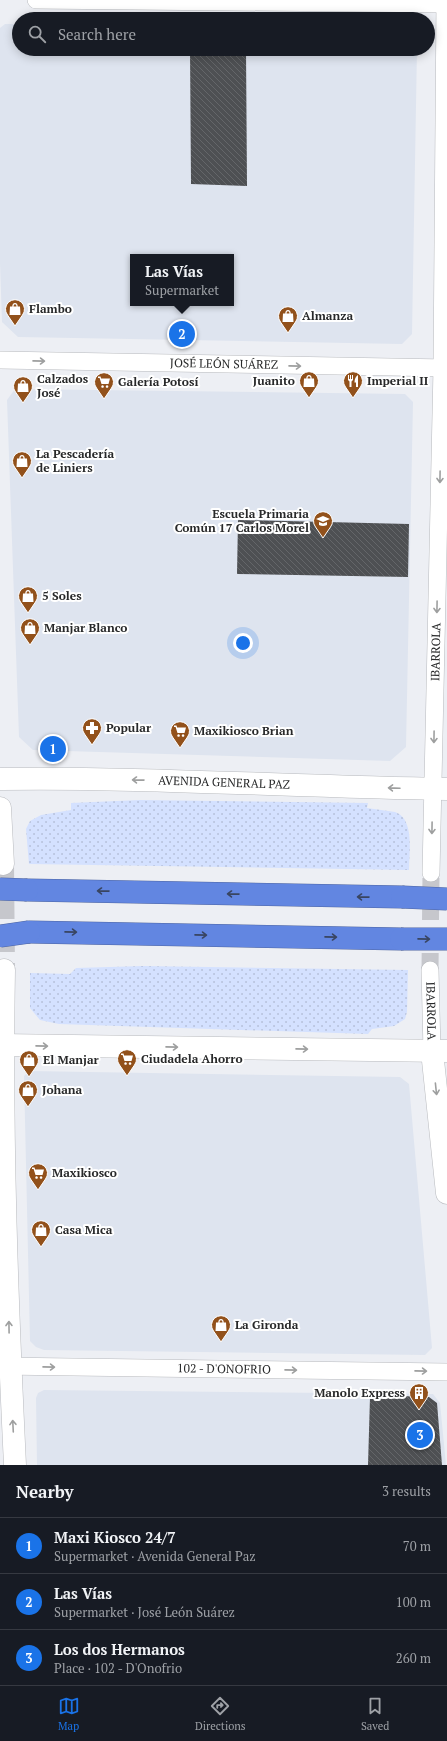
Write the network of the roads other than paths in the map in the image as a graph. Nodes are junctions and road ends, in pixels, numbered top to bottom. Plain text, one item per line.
1 (36, 0) edge
2 (446, 3) edge
3 (0, 360) edge
4 (445, 368) edge
5 (0, 779) edge
6 (440, 789) edge
7 (0, 808) edge
8 (3, 864) dead end
9 (431, 873) tunnel mouth
10 (0, 889) edge
11 (447, 899) edge
12 (0, 931) edge
13 (30, 932) junction
14 (0, 936) edge
15 (447, 939) edge
16 (4, 970) dead end
17 (430, 970) tunnel mouth
18 (1, 1045) edge
19 (439, 1051) edge
20 (447, 1193) edge
21 (5, 1366) edge
22 (447, 1372) edge
23 (14, 1465) edge

1 - 2 street
2 - 4 street, IBARROLA
3 -> 4 street, JOSÉ LEÓN SUÁREZ
4 -> 6 street, IBARROLA
6 -> 5 street, AVENIDA GENERAL PAZ
6 -> 9 street, IBARROLA
7 - 8 street
11 -> 10 highway, bridge
12 - 13 highway, bridge
13 - 14 highway, bridge
13 -> 15 highway, bridge
16 - 18 street
17 - 19 street, IBARROLA
18 -> 19 street
21 -> 18 street
19 -> 20 street
21 -> 22 street, 102 - D'ONOFRIO
23 -> 21 street

